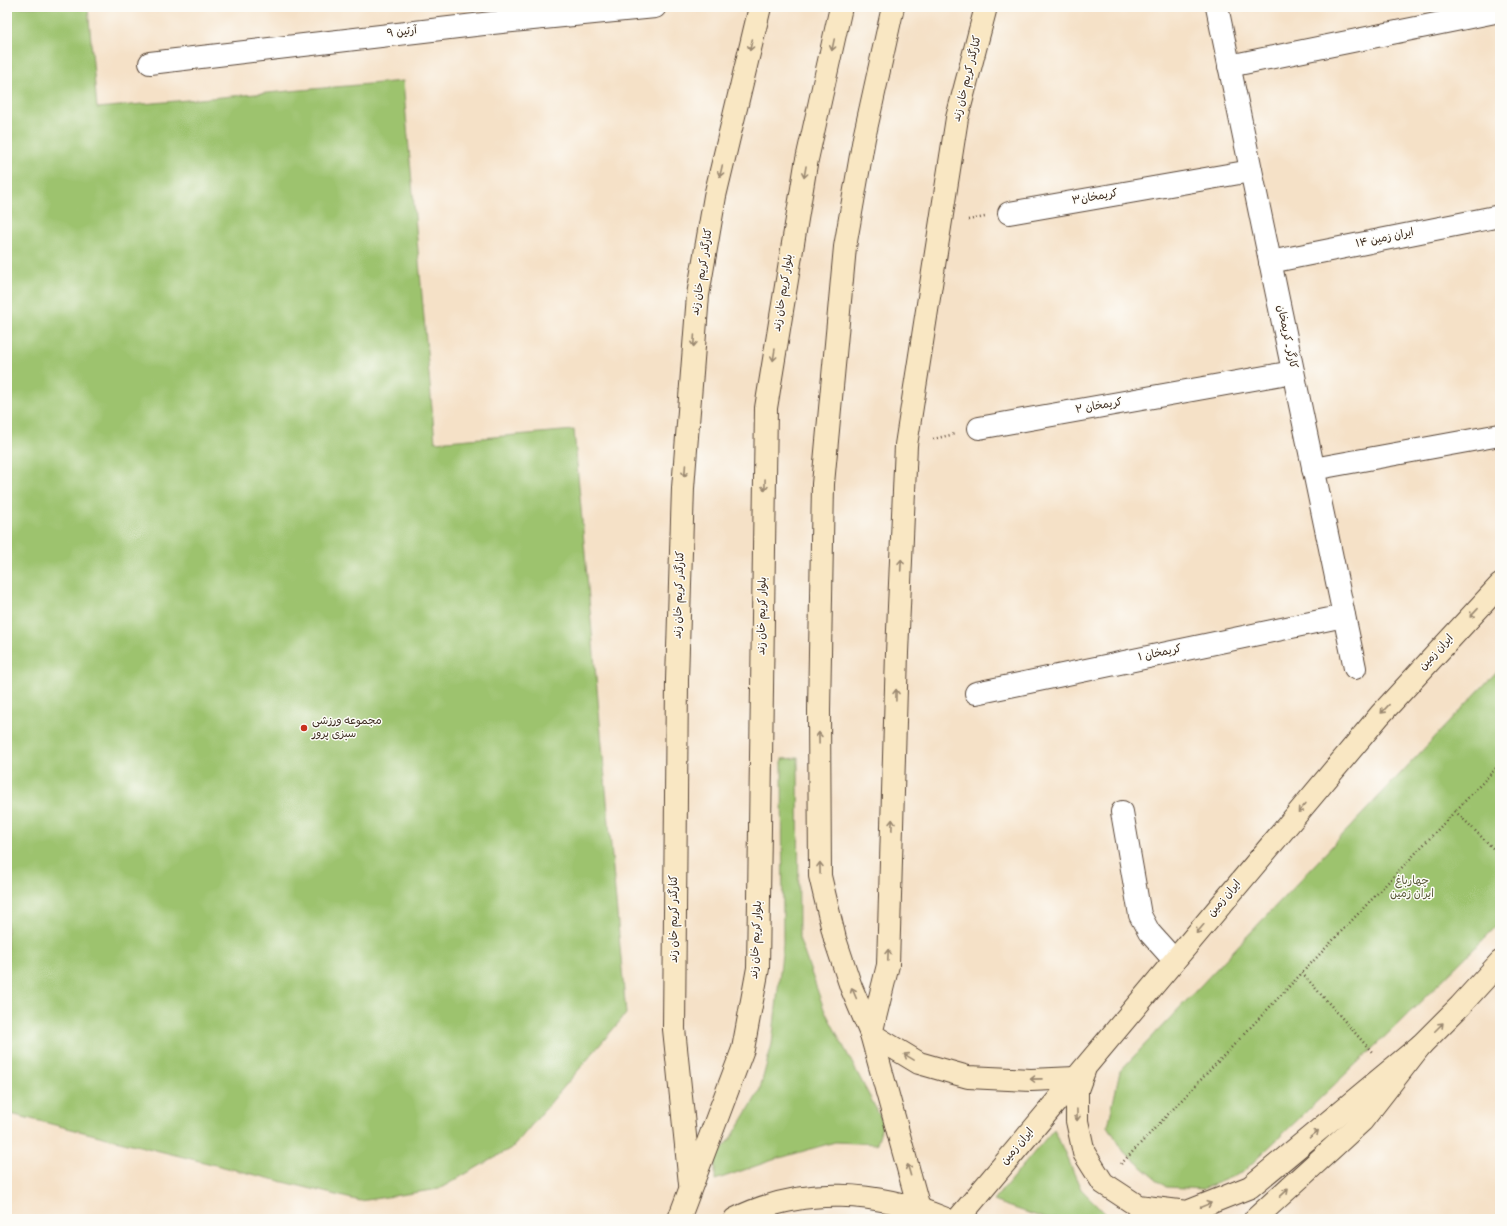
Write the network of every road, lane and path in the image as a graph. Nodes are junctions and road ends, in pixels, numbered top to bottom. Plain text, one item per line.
1 (655, 7) edge
2 (760, 7) edge
3 (841, 7) edge
4 (893, 7) edge
5 (986, 7) edge
6 (1217, 7) edge
7 (1500, 11) edge
8 (491, 15) edge
9 (150, 64) dead end
10 (1229, 66) junction
11 (1251, 171) junction
12 (1009, 213) joint
13 (1500, 216) edge
14 (940, 225) junction
15 (1270, 262) junction
16 (1293, 372) junction
17 (979, 428) joint
18 (1500, 435) edge
19 (906, 445) junction
20 (1313, 469) junction
21 (1500, 585) edge
22 (1344, 616) junction
23 (1354, 668) dead end
24 (976, 693) dead end
25 (1500, 764) edge
26 (1455, 811) junction
27 (1122, 812) dead end
28 (1500, 855) edge
29 (1174, 960) junction
30 (1500, 962) edge
31 (1302, 973) junction
32 (871, 1034) junction
33 (1421, 1045) junction
34 (1081, 1071) junction
35 (1389, 1071) junction
36 (1103, 1183) junction
37 (691, 1189) junction
38 (919, 1208) junction
39 (679, 1219) edge
40 (735, 1219) edge
41 (946, 1219) edge
42 (958, 1219) edge
43 (1255, 1219) edge

1 - 8 street, آرتین ۹
2 -> 37 main road, کنارگذر کریم خان زند
3 -> 37 main road, بلوار کریم خان زند
32 -> 4 main road
5 - 14 main road, کنارگذر کریم خان زند
6 - 10 street, کارگر ـ کریمخان
7 - 10 street
8 - 9 street, آرتین ۹
10 - 11 street, کارگر ـ کریمخان
11 - 12 street, کریمخان۳
11 - 15 street, کارگر ـ کریمخان
12 - 14 path
13 - 15 street, ایران زمین ۱۴
14 - 19 main road, کنارگذر کریم خان زند
15 - 16 street, کارگر ـ کریمخان
16 - 17 street, کریمخان ۲
16 - 20 street, کارگر ـ کریمخان
17 - 19 path
18 - 20 street
32 -> 19 main road, کنارگذر کریم خان زند
20 - 22 street, کارگر ـ کریمخان
21 -> 29 main road, ایران زمین
22 - 23 street, کارگر ـ کریمخان
22 - 24 street, کریمخان ۱
25 - 26 path
26 - 28 path
26 - 31 path
27 - 29 street
29 - 34 main road, ایران زمین
33 -> 30 main road
31 - 35 path
31 - 36 path
34 -> 32 main road
38 -> 32 main road
33 - 35 main road
43 -> 33 main road
34 -> 36 main road
34 - 42 main road, ایران زمین
36 -> 35 main road
37 - 39 main road, بلوار کریم خان زند
38 - 40 main road
38 - 41 main road

